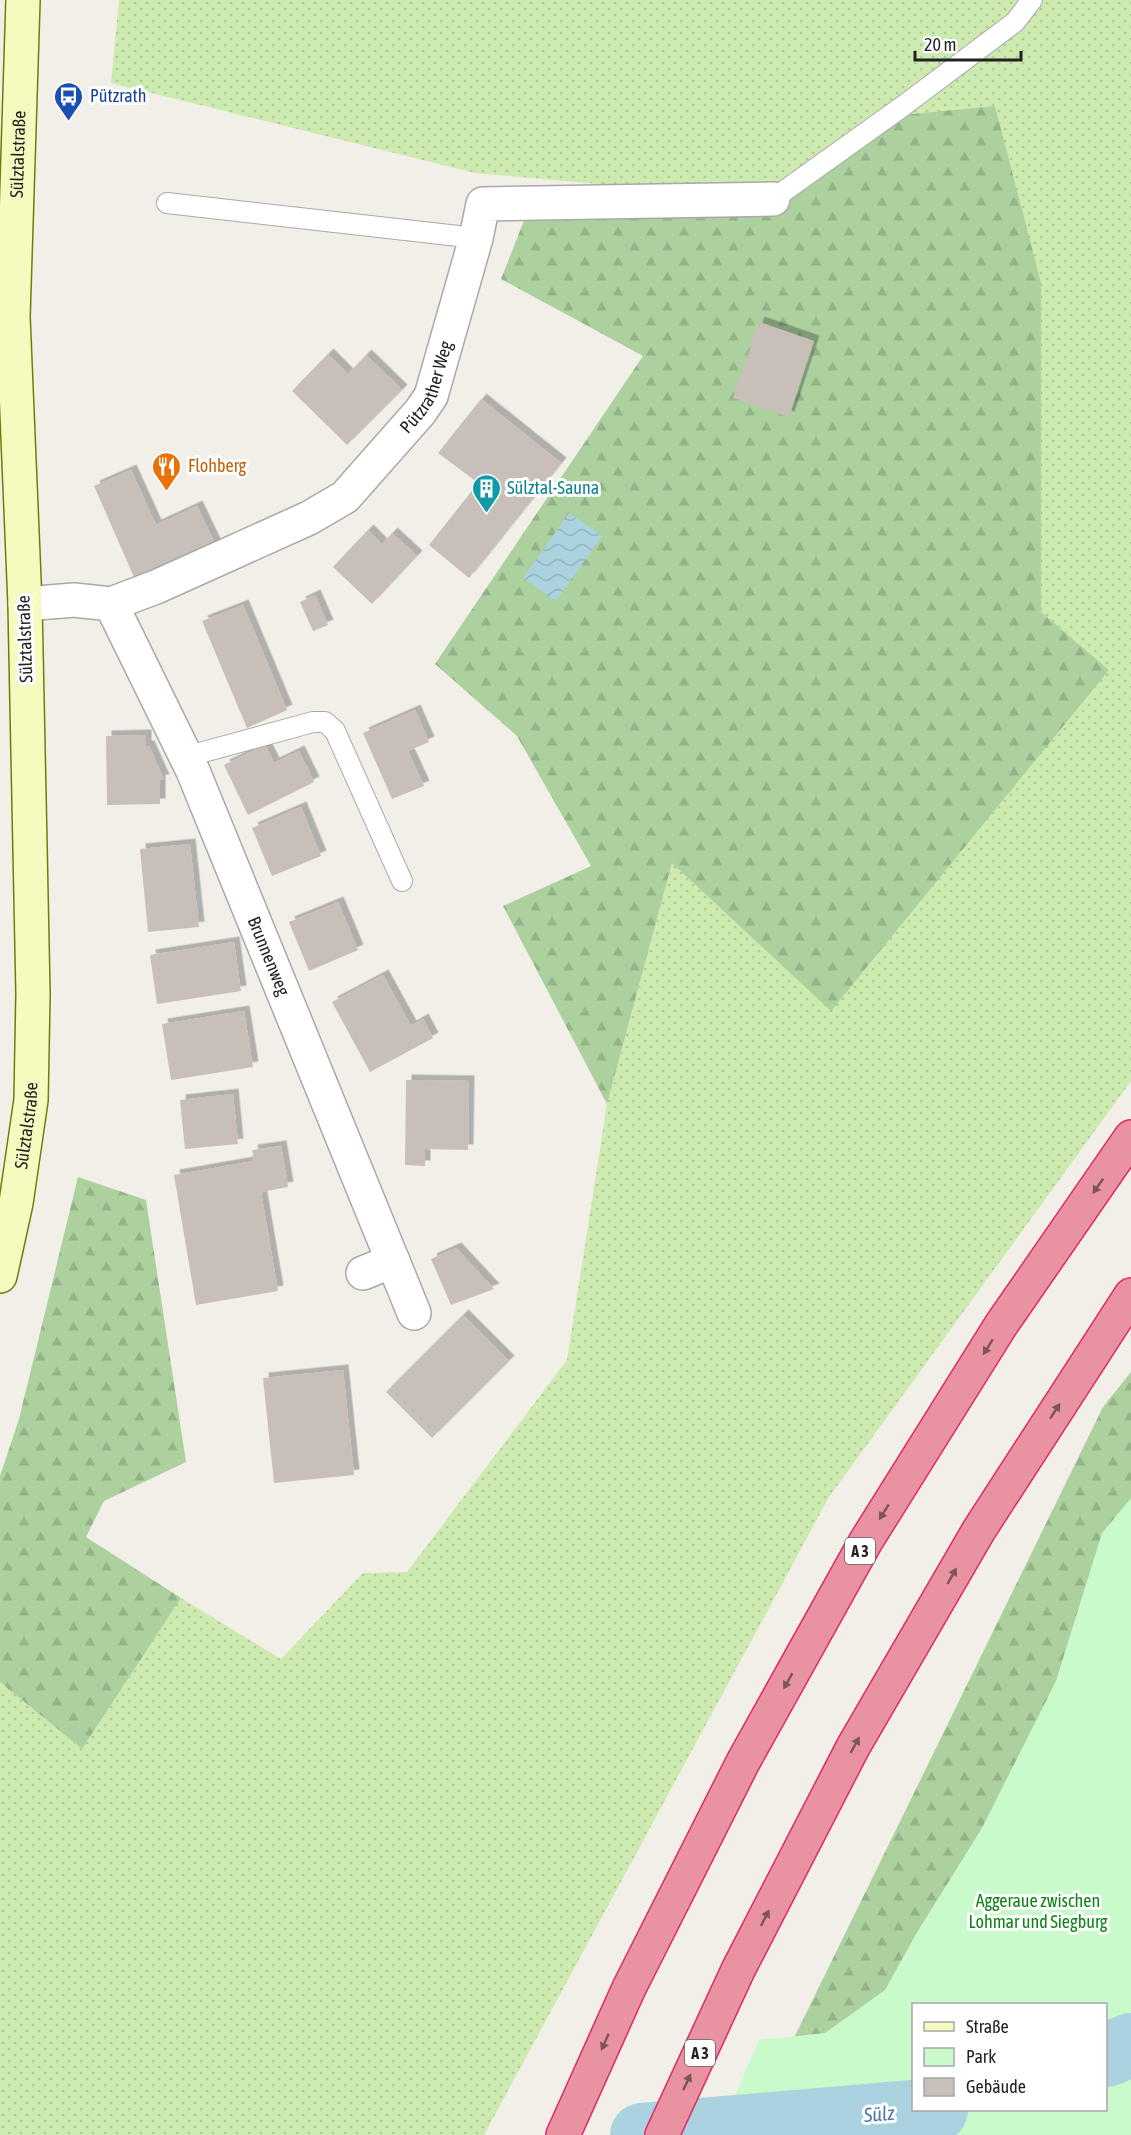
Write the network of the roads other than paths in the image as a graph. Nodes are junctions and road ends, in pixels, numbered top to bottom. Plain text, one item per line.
1 (23, 0) edge
2 (1032, 0) edge
3 (773, 199) joint
4 (167, 203) dead end
5 (476, 238) junction
6 (12, 604) edge
7 (111, 604) junction
8 (185, 757) junction
9 (402, 881) dead end
10 (1131, 1137) edge
11 (393, 1261) junction
12 (363, 1273) dead end
13 (0, 1276) edge
14 (1131, 1295) edge
15 (414, 1313) dead end
16 (563, 2135) edge
17 (662, 2135) edge

1 - 6 main road, Sülztalstraße
2 - 3 lane
3 - 5 street, Pützrather Weg
4 - 5 lane
5 - 7 street, Pützrather Weg
6 - 7 street, Pützrather Weg
6 - 13 main road, Sülztalstraße
7 - 8 street, Brunnenweg
8 - 9 lane
8 - 11 street, Brunnenweg
10 -> 16 highway, A 3
11 - 12 street
11 - 15 street, Brunnenweg
17 -> 14 highway, A 3

